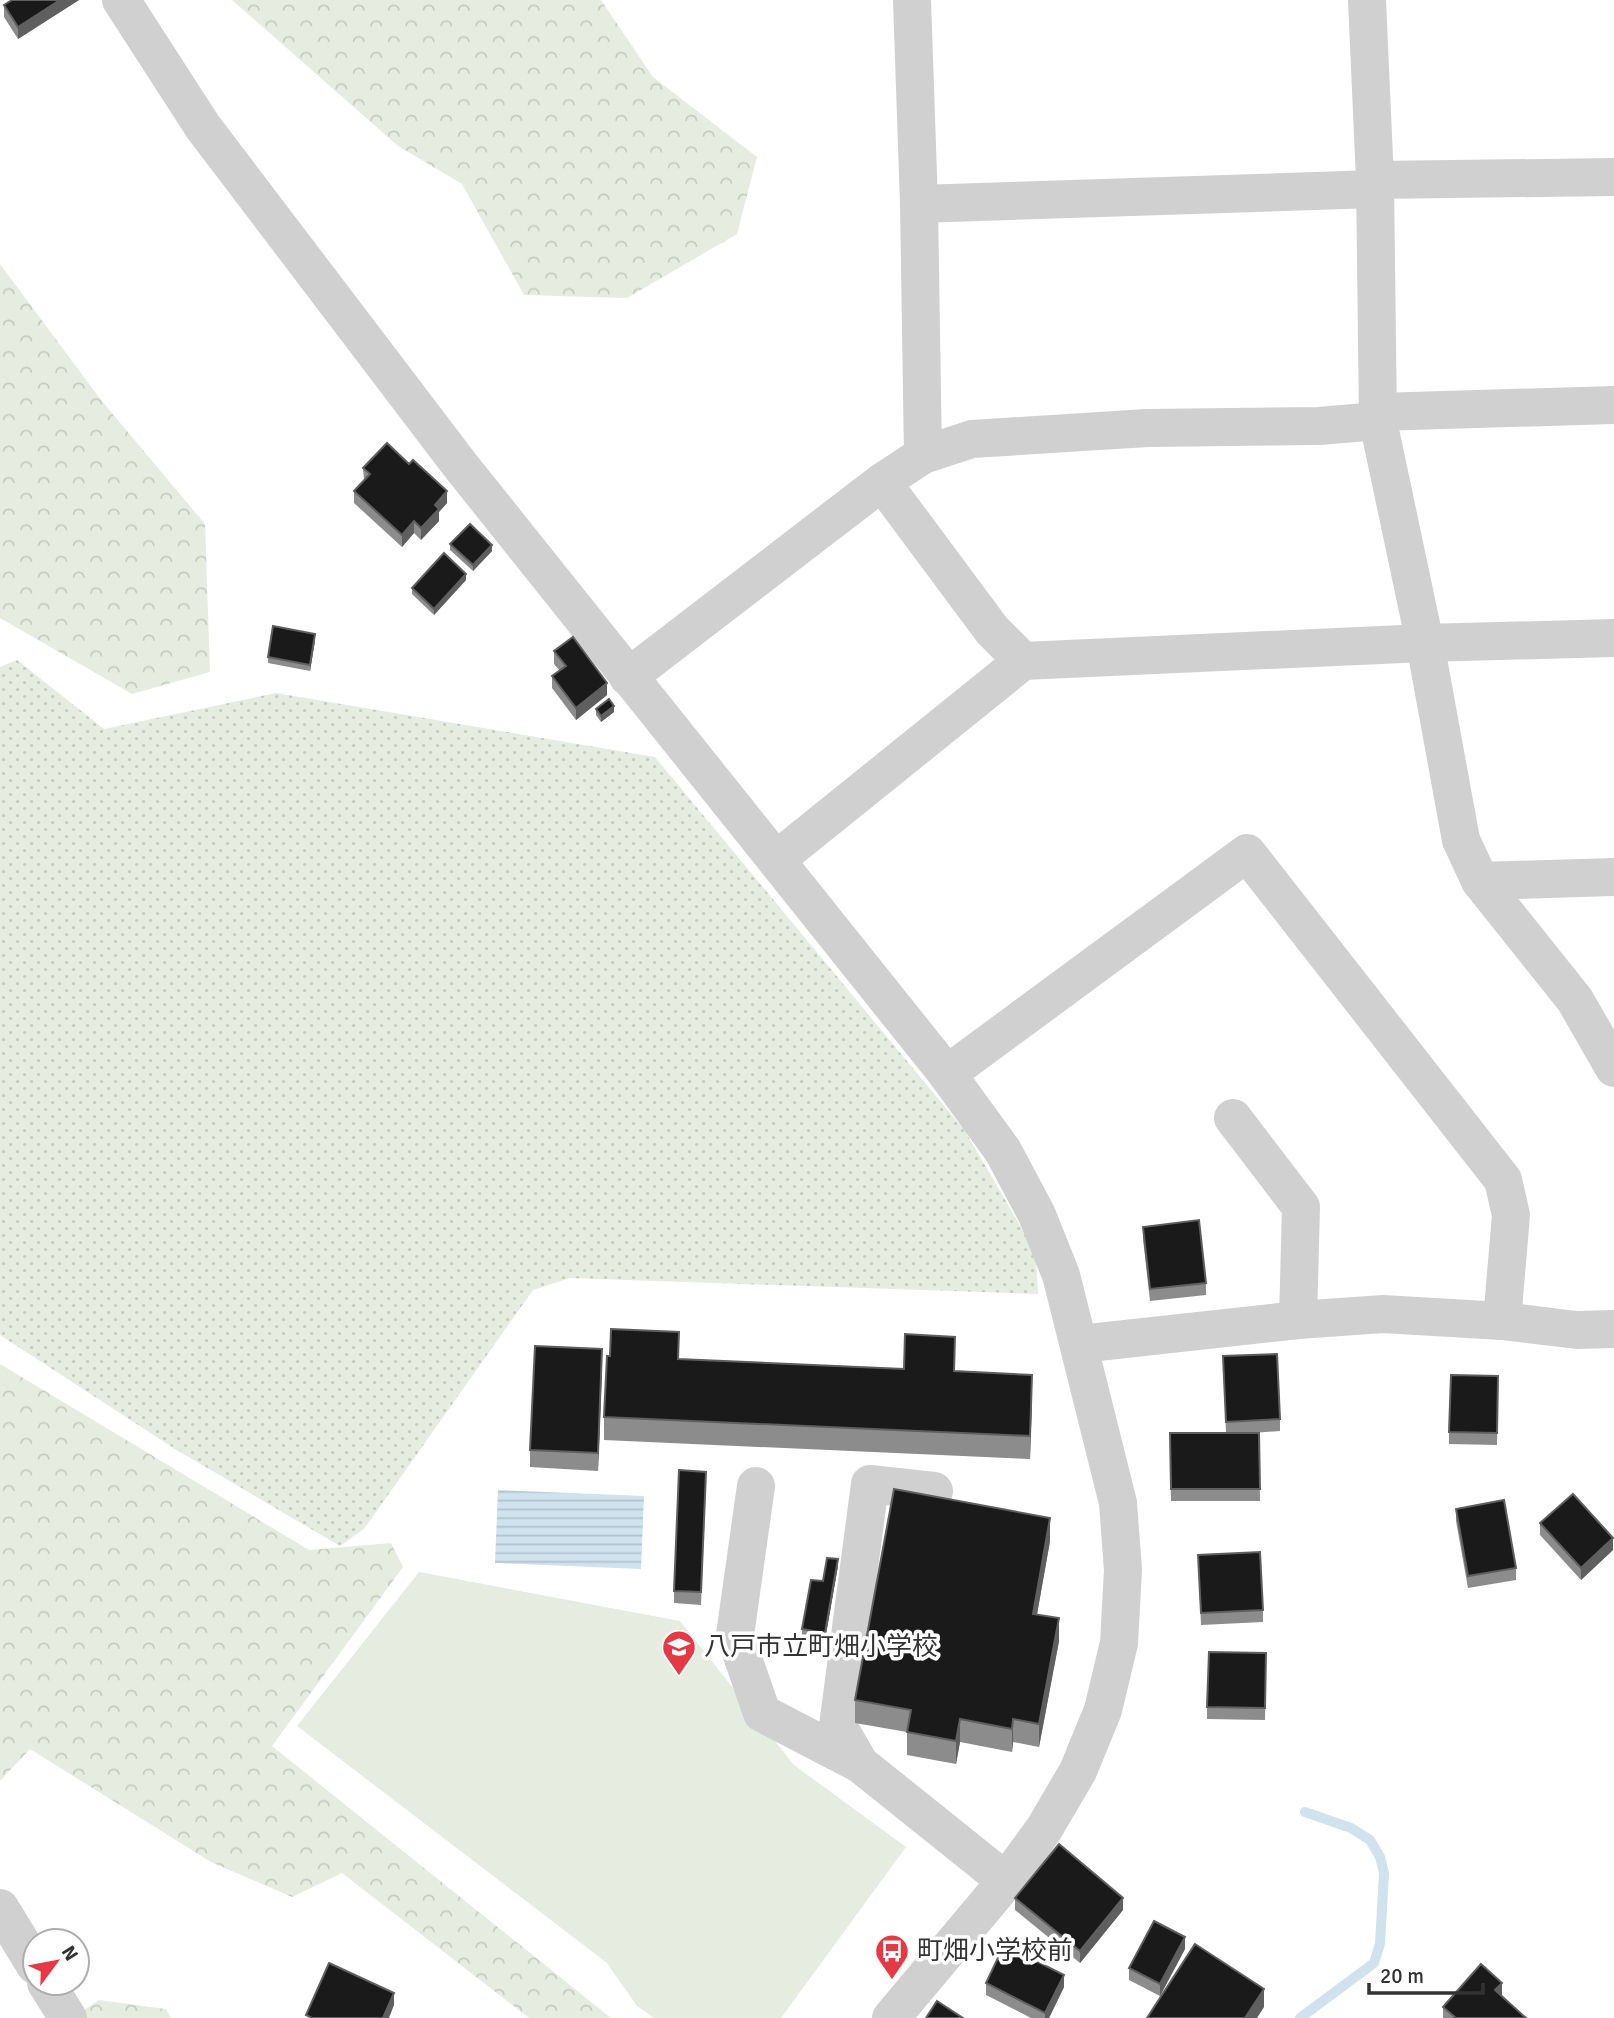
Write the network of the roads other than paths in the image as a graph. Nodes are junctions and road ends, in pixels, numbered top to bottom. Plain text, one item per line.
1 (121, 0) edge
2 (912, 0) edge
3 (1367, 0) edge
4 (1614, 177) edge
5 (1375, 185) junction
6 (919, 204) junction
7 (1614, 405) edge
8 (1378, 416) junction
9 (923, 455) junction
10 (882, 482) junction
11 (1614, 638) edge
12 (1425, 643) junction
13 (1023, 661) junction
14 (628, 677) junction
15 (776, 860) junction
16 (1614, 877) edge
17 (1480, 881) junction
18 (1614, 1068) edge
19 (947, 1074) junction
20 (1233, 1118) dead end
21 (1298, 1320) junction
22 (1502, 1321) junction
23 (1614, 1329) edge
24 (1080, 1344) junction
25 (756, 1486) dead end
26 (934, 1491) dead end
27 (860, 1764) junction
28 (1006, 1881) junction
29 (0, 1908) edge
30 (21, 1942) edge
31 (55, 1997) edge
32 (900, 2007) edge
33 (946, 2012) edge
34 (68, 2018) edge

1 - 14 street
2 - 6 street
3 - 5 street
4 - 5 street
5 - 6 street
5 - 8 street
6 - 9 street
7 - 8 street
8 - 9 street
8 - 12 street
9 - 10 street
10 - 13 street
10 - 14 street
11 - 12 street
12 - 13 street
12 - 17 street
13 - 15 street
14 - 15 street
15 - 19 street
16 - 17 street
17 - 18 street
19 - 22 street
19 - 24 street
20 - 21 street
21 - 22 street
21 - 24 street
22 - 23 street
24 - 28 street
25 - 27 street
26 - 27 street
27 - 28 street
28 - 32 street
29 - 30 street
31 - 34 street
32 - 33 street

